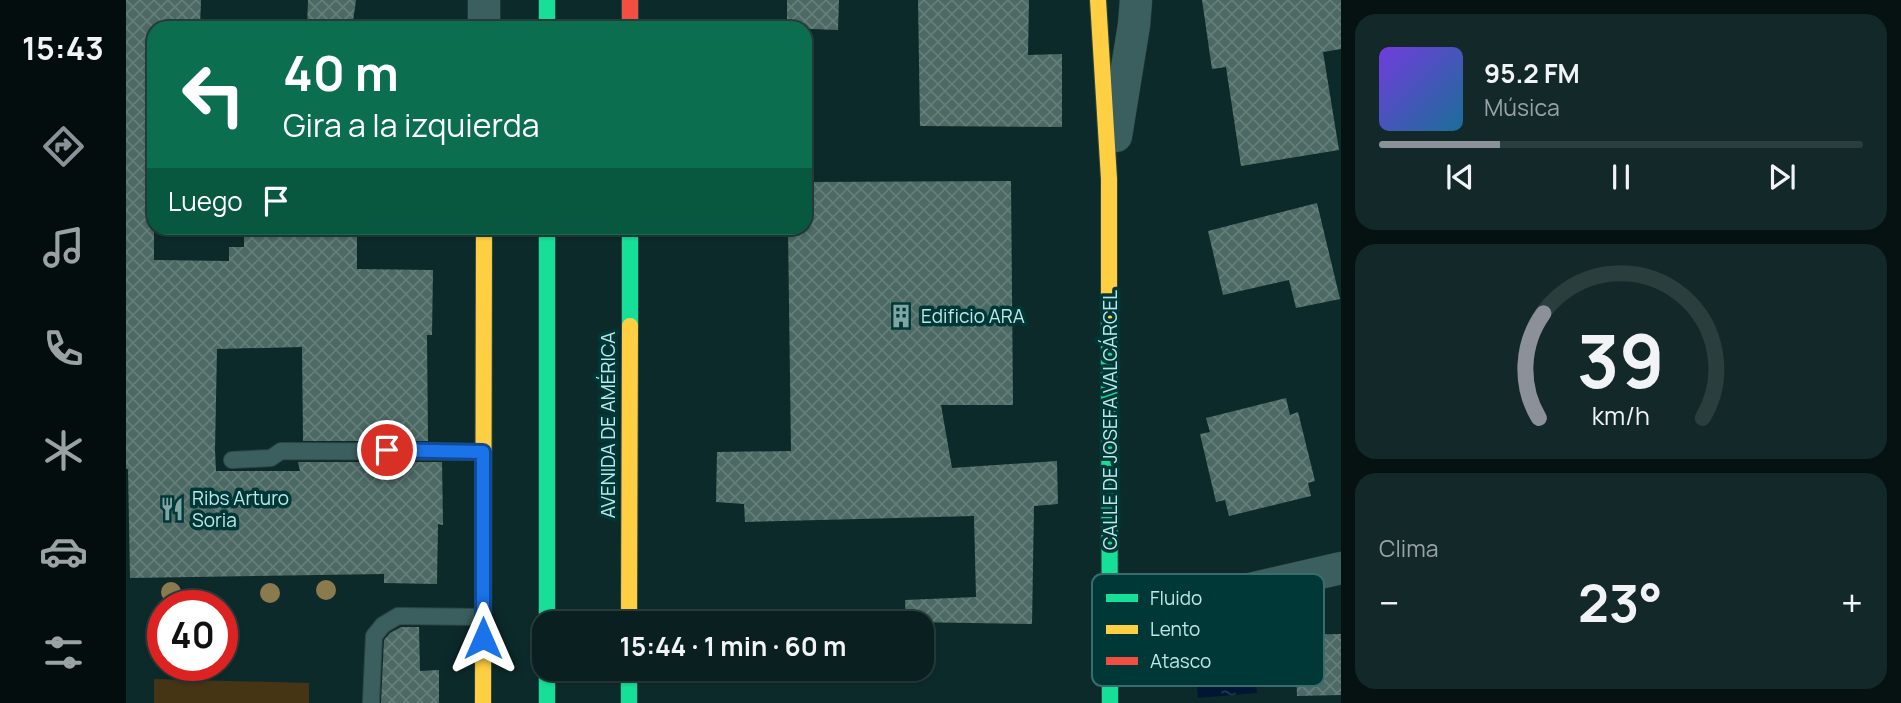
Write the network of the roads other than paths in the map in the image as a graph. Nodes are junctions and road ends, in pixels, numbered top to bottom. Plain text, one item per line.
1 (484, 0) edge
2 (547, 0) edge
3 (630, 0) edge
4 (1098, 0) edge
5 (1136, 0) edge
6 (484, 21) edge
7 (547, 21) edge
8 (630, 21) edge
9 (1109, 179) junction
10 (484, 235) edge
11 (547, 235) edge
12 (630, 235) edge
13 (483, 452) junction
14 (232, 460) dead end
15 (1341, 568) edge
16 (1111, 574) edge
17 (1315, 574) edge
18 (547, 611) edge
19 (629, 611) edge
20 (483, 617) junction
21 (547, 681) edge
22 (629, 681) edge
23 (372, 702) edge
24 (483, 703) edge
25 (547, 703) edge
26 (629, 703) edge

1 - 6 street
2 - 7 main road
3 - 8 main road
4 - 9 main road, CALLE DE JOSEFA VALCÁRCEL
5 - 9 street, CALLE DE JOSEFA VALCÁRCEL
9 - 16 main road, CALLE DE JOSEFA VALCÁRCEL
10 - 13 main road
11 - 18 main road
12 - 19 main road, AVENIDA DE AMÉRICA
13 - 14 lane
13 - 20 main road
15 - 17 street
20 - 23 lane
20 - 24 main road
21 - 25 main road
22 - 26 main road

